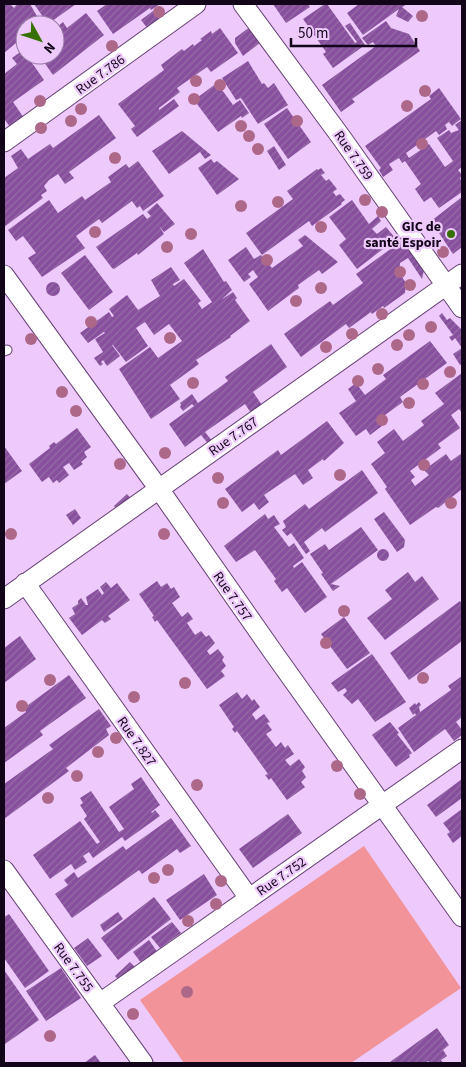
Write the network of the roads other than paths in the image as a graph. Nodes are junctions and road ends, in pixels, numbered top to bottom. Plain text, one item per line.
1 (196, 4) edge
2 (243, 4) edge
3 (4, 142) edge
4 (462, 274) edge
5 (4, 275) edge
6 (446, 286) junction
7 (462, 308) edge
8 (159, 489) junction
9 (26, 584) junction
10 (4, 599) edge
11 (462, 748) edge
12 (383, 805) junction
13 (4, 870) edge
14 (249, 898) junction
15 (462, 917) edge
16 (100, 1003) junction
17 (143, 1063) edge

1 - 3 street, Rue 7.786
2 - 6 street, Rue 7.759
4 - 6 street, Rue 7.767
5 - 8 street, Rue 7.757
6 - 7 street, Rue 7.759
6 - 8 street, Rue 7.767
8 - 9 street, Rue 7.767
8 - 12 street, Rue 7.757
9 - 10 street, Rue 7.767
9 - 14 street, Rue 7.827
11 - 12 street, Rue 7.752
12 - 14 street, Rue 7.752
12 - 15 street, Rue 7.757
13 - 16 street, Rue 7.755
14 - 16 street, Rue 7.752
16 - 17 street, Rue 7.755

